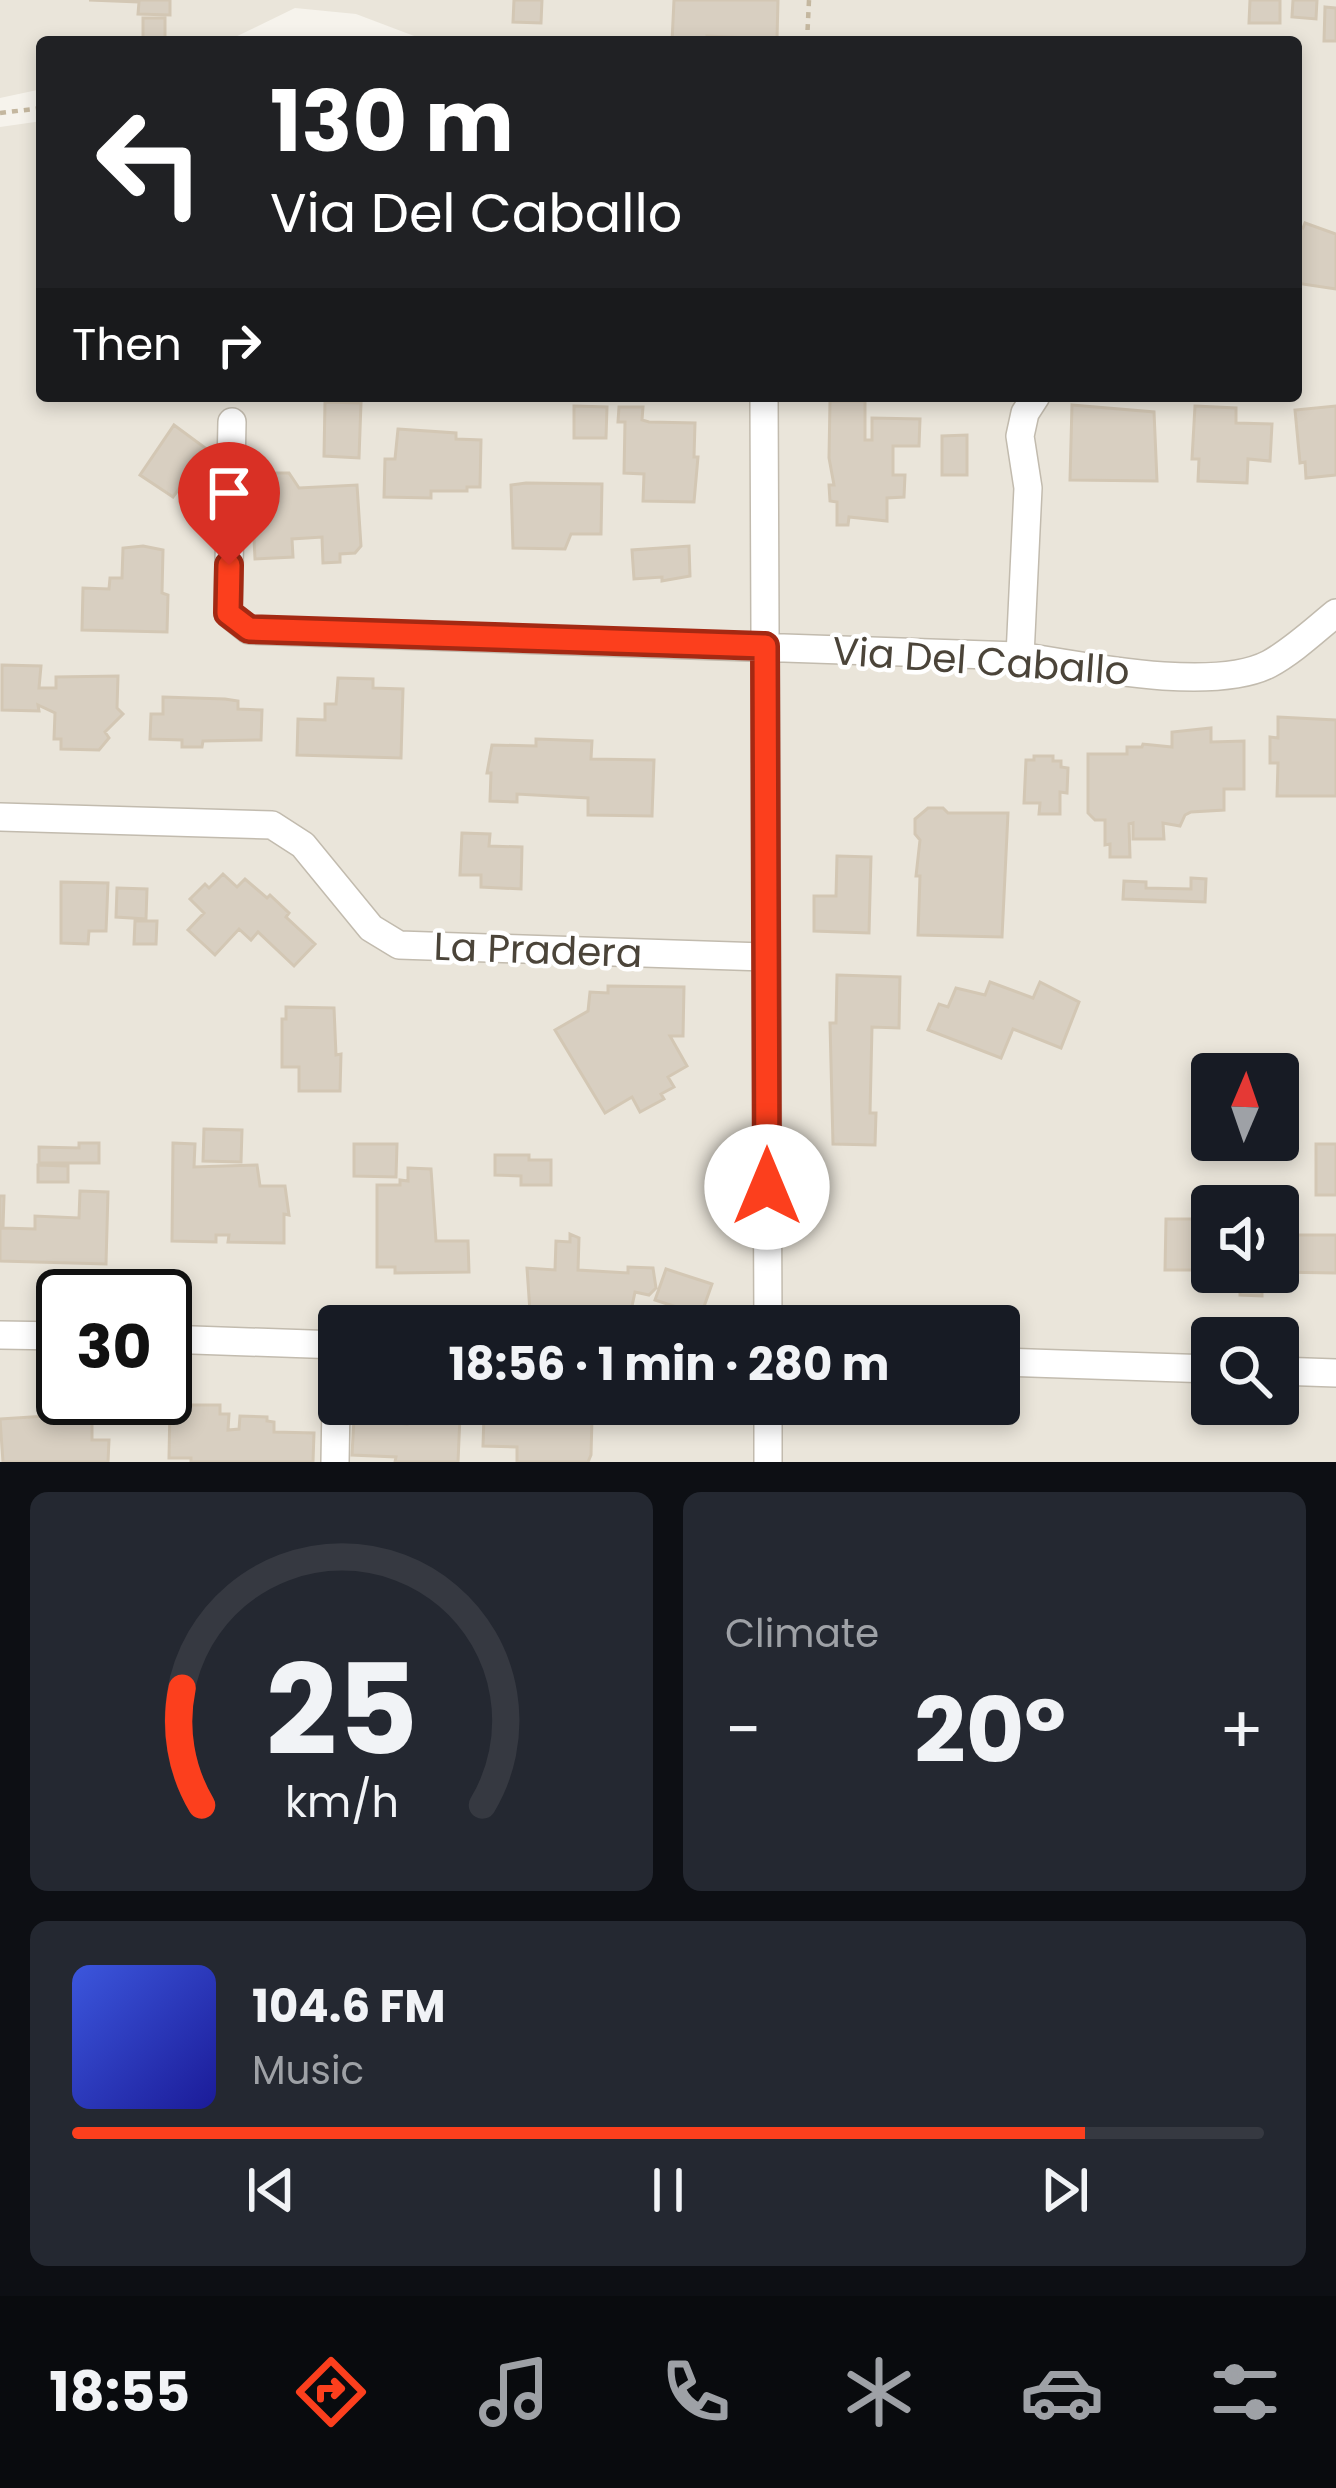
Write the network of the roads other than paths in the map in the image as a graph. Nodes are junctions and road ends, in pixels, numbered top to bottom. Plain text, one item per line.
1 (764, 402) edge
2 (1032, 402) edge
3 (232, 422) dead end
4 (1336, 613) edge
5 (765, 646) junction
6 (1020, 656) junction
7 (0, 817) edge
8 (766, 957) junction
9 (767, 1305) edge
10 (0, 1335) edge
11 (36, 1336) edge
12 (192, 1341) edge
13 (318, 1344) edge
14 (1020, 1363) edge
15 (1191, 1368) edge
16 (1299, 1372) edge
17 (1336, 1373) edge
18 (335, 1425) edge
19 (768, 1425) edge
20 (334, 1462) edge
21 (768, 1462) edge

1 - 5 street
2 - 6 street
3 - 5 street, Via Del Caballo
4 - 6 street, Via Del Caballo
5 - 6 street, Via Del Caballo
5 - 8 street
7 - 8 street, La Pradera
8 - 9 street
10 - 11 street
12 - 13 street
14 - 15 street
16 - 17 street
18 - 20 street
19 - 21 street

